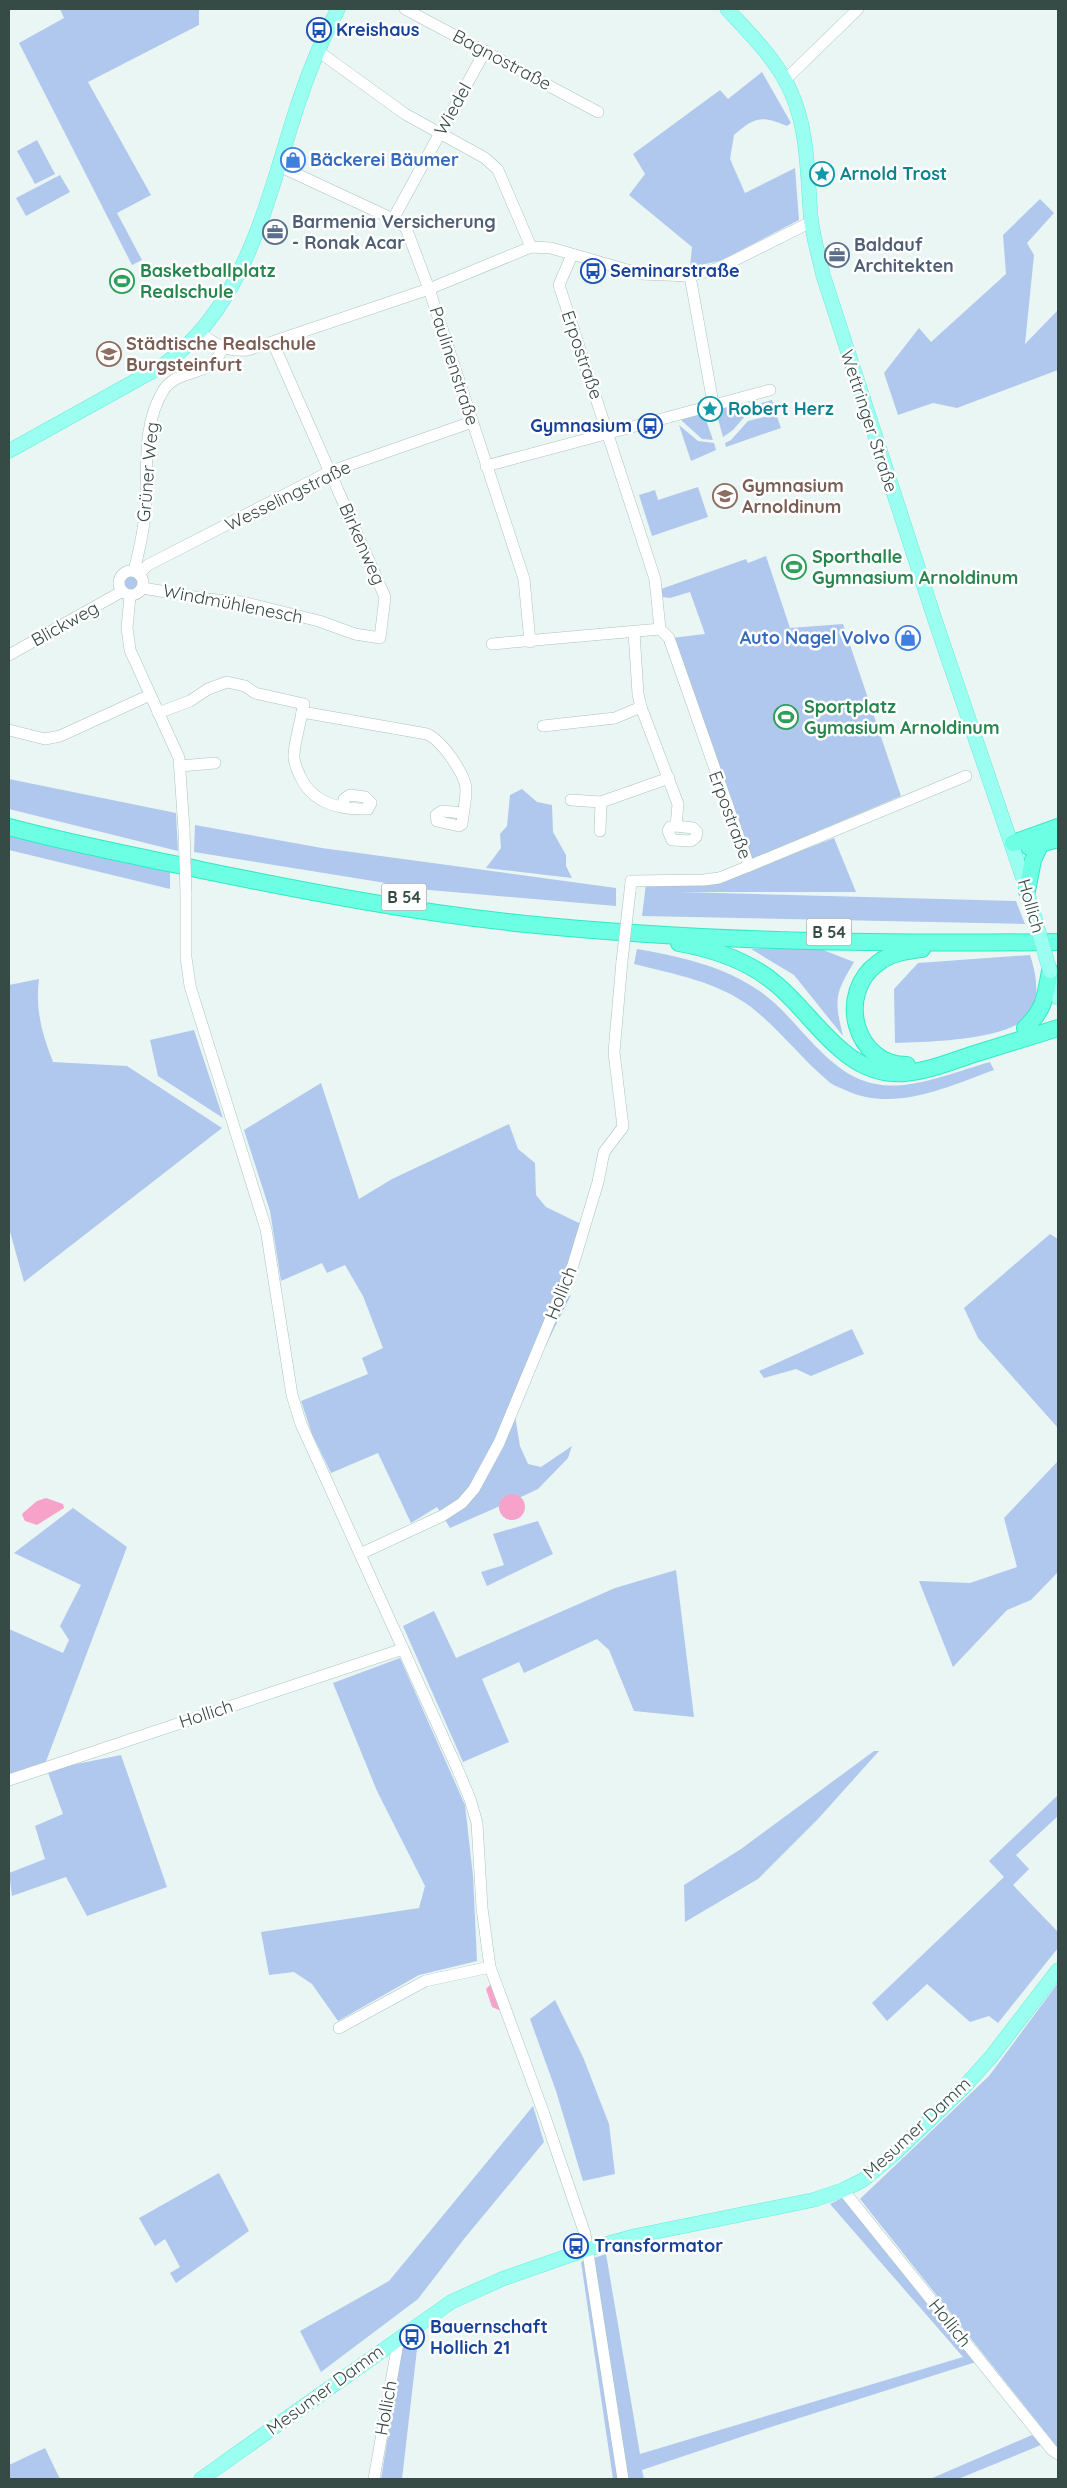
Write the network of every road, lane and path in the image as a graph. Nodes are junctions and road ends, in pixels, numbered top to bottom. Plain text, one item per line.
1 (338, 9) edge
2 (405, 9) edge
3 (727, 9) edge
4 (858, 9) edge
5 (318, 51) junction
6 (485, 51) junction
7 (785, 80) junction
8 (598, 112) dead end
9 (439, 133) junction
10 (279, 166) junction
11 (393, 219) junction
12 (811, 222) junction
13 (531, 247) junction
14 (572, 255) junction
15 (690, 276) junction
16 (429, 289) junction
17 (200, 333) junction
18 (272, 343) junction
19 (223, 349) junction
20 (770, 390) dead end
21 (714, 404) junction
22 (472, 422) junction
23 (608, 432) junction
24 (9, 451) edge
25 (486, 466) junction
26 (330, 472) junction
27 (137, 572) junction
28 (143, 588) junction
29 (125, 594) junction
30 (660, 629) junction
31 (634, 632) junction
32 (380, 638) joint
33 (530, 642) junction
34 (492, 644) dead end
35 (9, 655) edge
36 (150, 695) junction
37 (641, 707) junction
38 (302, 712) junction
39 (158, 713) junction
40 (542, 726) dead end
41 (9, 730) edge
42 (215, 764) dead end
43 (180, 766) junction
44 (966, 776) dead end
45 (668, 778) junction
46 (571, 800) dead end
47 (601, 802) junction
48 (343, 807) dead end
49 (463, 814) dead end
50 (9, 820) edge
51 (676, 826) dead end
52 (9, 827) edge
53 (1058, 827) edge
54 (600, 831) dead end
55 (1058, 839) edge
56 (1013, 843) junction
57 (1040, 846) junction
58 (749, 866) junction
59 (1028, 891) junction
60 (635, 933) junction
61 (1058, 933) edge
62 (1058, 942) edge
63 (978, 943) junction
64 (1050, 971) junction
65 (1058, 998) edge
66 (1058, 1023) edge
67 (1025, 1028) junction
68 (1058, 1028) edge
69 (360, 1554) junction
70 (404, 1649) junction
71 (9, 1780) edge
72 (490, 1966) junction
73 (1058, 1970) edge
74 (339, 2028) dead end
75 (843, 2190) junction
76 (588, 2249) junction
77 (399, 2337) junction
78 (1058, 2454) edge
79 (201, 2479) edge
80 (374, 2479) edge
81 (624, 2479) edge

1 - 5 main road
2 - 6 street, Bagnostraße
3 - 7 main road, Wettringer Straße
4 - 7 street
5 - 9 street
5 - 10 main road
6 - 8 street, Bagnostraße
6 - 9 street, Wiedel
7 - 12 main road, Wettringer Straße
9 - 11 street, Wiedel
9 - 13 street
10 - 11 street, Paulinenstraße
10 - 17 main road
11 - 16 street, Paulinenstraße
12 - 15 street
12 - 56 main road, Wettringer Straße
13 - 14 street
13 - 16 street
14 - 15 street
14 - 23 street, Erpostraße
15 - 21 street
16 - 18 street
16 - 22 street, Paulinenstraße
17 - 19 street
17 - 24 main road
18 - 19 street
18 - 26 street, Birkenweg
19 - 27 street, Grüner Weg
20 - 21 street
21 - 23 street
22 - 25 street, Paulinenstraße
22 - 26 street, Wesselingstraße
23 - 25 street
23 - 30 street, Erpostraße
25 - 33 street, Paulinenstraße
26 - 27 street, Wesselingstraße
26 - 32 street, Birkenweg
27 - 28 street, Grüner Weg
27 - 29 street
28 - 29 street
28 - 32 street, Windmühlenesch
29 - 35 street, Blickweg
29 - 36 street
30 - 31 street
30 - 58 street, Erpostraße
31 - 33 street
31 - 37 street
33 - 34 street
36 - 39 street
36 - 41 street
37 - 40 street
37 - 45 street
38 - 39 street
38 - 48 street
38 - 49 street
39 - 43 street
42 - 43 street
43 - 69 street, bridge
44 - 58 street, Erpostraße
45 - 47 street
45 - 51 street
46 - 47 street
47 - 54 street
50 - 61 highway, B 54
52 - 60 highway, B 54
53 - 56 highway
55 - 57 highway
56 - 57 highway
56 - 59 main road, Hollich
57 - 59 highway
58 - 69 street, Hollich, bridge
59 - 64 main road, Hollich, bridge
60 - 63 highway, B 54
60 - 68 highway
62 - 63 highway, B 54
63 - 67 highway
64 - 65 main road, Hollich
64 - 67 highway
66 - 67 highway
69 - 70 street
70 - 71 street, Hollich
70 - 72 street
72 - 74 street
72 - 76 street
73 - 75 main road, Mesumer Damm
75 - 76 main road, Mesumer Damm
75 - 78 street, Hollich
76 - 77 main road, Mesumer Damm
76 - 81 street
77 - 79 main road, Mesumer Damm
77 - 80 street, Hollich

